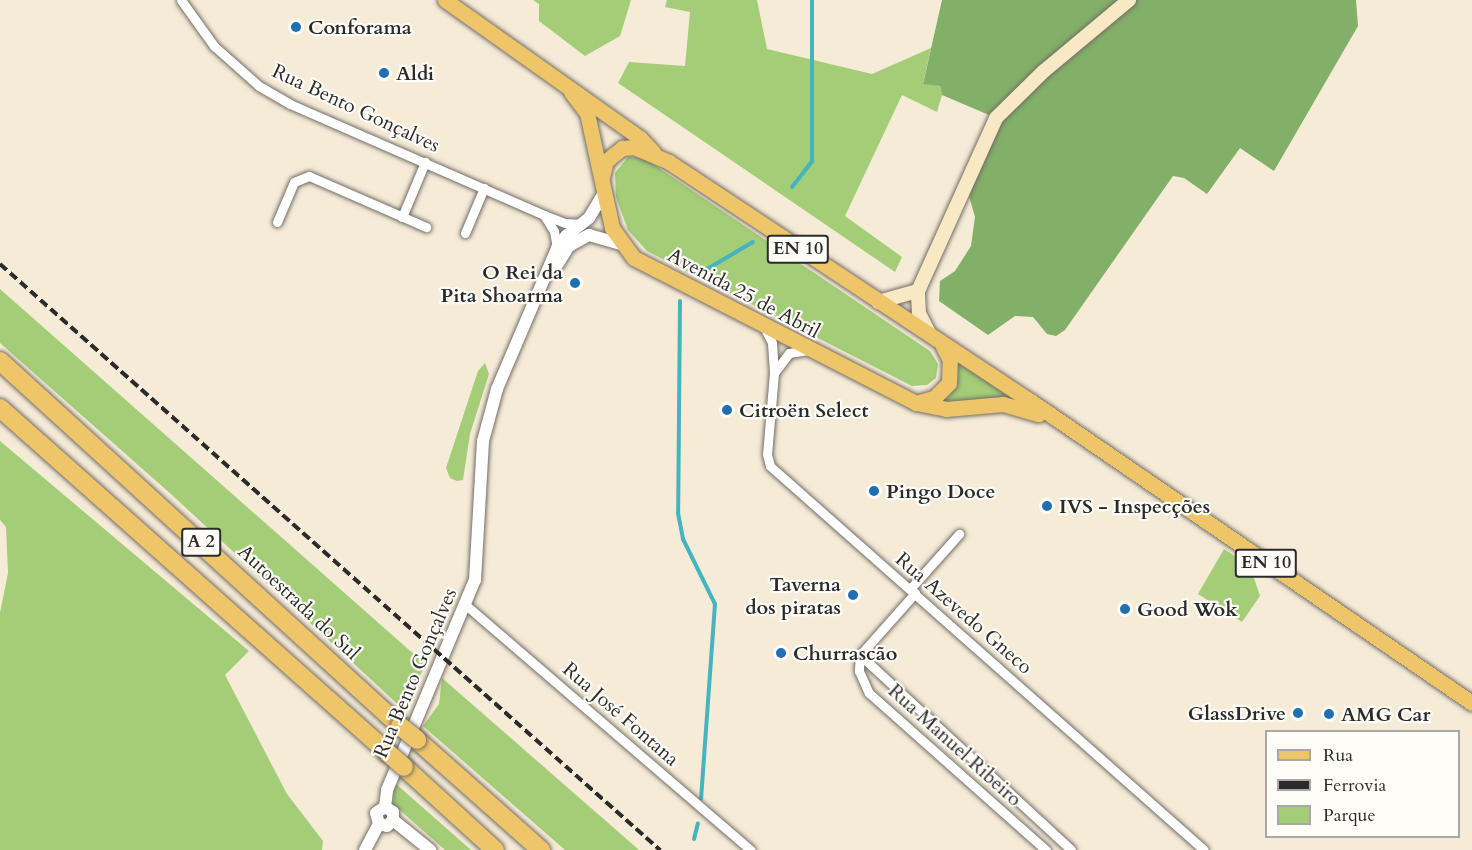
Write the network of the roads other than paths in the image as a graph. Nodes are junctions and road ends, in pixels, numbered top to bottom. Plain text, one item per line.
1 (181, 0) edge
2 (445, 0) edge
3 (1129, 0) edge
4 (571, 92) junction
5 (653, 152) junction
6 (425, 162) junction
7 (602, 177) junction
8 (484, 188) junction
9 (603, 195) junction
10 (544, 215) junction
11 (402, 216) junction
12 (277, 222) dead end
13 (582, 224) junction
14 (426, 227) dead end
15 (465, 233) dead end
16 (621, 244) junction
17 (557, 248) junction
18 (547, 278) junction
19 (918, 291) junction
20 (878, 302) junction
21 (763, 325) junction
22 (937, 342) junction
23 (810, 351) junction
24 (0, 361) edge
25 (774, 373) junction
26 (916, 403) junction
27 (0, 408) edge
28 (1061, 424) junction
29 (959, 534) dead end
30 (912, 591) junction
31 (467, 606) junction
32 (860, 655) junction
33 (1472, 703) edge
34 (386, 807) junction
35 (393, 820) junction
36 (379, 824) junction
37 (365, 850) edge
38 (429, 850) edge
39 (495, 850) edge
40 (541, 850) edge
41 (752, 850) edge
42 (1046, 850) edge
43 (1071, 850) edge
44 (1204, 850) edge

1 - 6 street, Rua Bento Gonçalves
2 - 4 main road, Avenida 25 de Abril / EN 10
3 - 19 main road
4 - 5 main road, Avenida 25 de Abril / EN 10
4 - 7 main road, Avenida 25 de Abril / EN 10
5 - 7 main road, Avenida 25 de Abril / EN 10
5 - 20 main road, Avenida 25 de Abril / EN 10
6 - 8 street, Rua Bento Gonçalves
6 - 11 street
7 - 9 main road, Avenida 25 de Abril / EN 10
8 - 10 street, Rua Bento Gonçalves
8 - 15 street
9 - 13 street
9 - 16 main road, Avenida 25 de Abril / EN 10
10 - 13 street, Rua Bento Gonçalves
10 - 17 street
11 - 12 street
11 - 14 street
13 - 17 street
16 - 18 street
16 - 21 main road, Avenida 25 de Abril / EN 10
17 - 18 street
18 - 31 street, Rua Bento Gonçalves
19 - 20 main road
19 - 22 main road
20 - 22 main road, Avenida 25 de Abril / EN 10
21 - 23 main road, Avenida 25 de Abril / EN 10
21 - 25 street, Rua Azevedo Gneco
22 - 26 main road
22 - 28 main road, Avenida 25 de Abril / EN 10
23 - 25 street
23 - 26 main road, Avenida 25 de Abril / EN 10
24 - 40 highway, Autoestrada do Sul / A 2, bridge
25 - 30 street, Rua Azevedo Gneco
26 - 28 main road, Avenida 25 de Abril / EN 10
27 - 39 highway, A 2, bridge
28 - 33 main road, Avenida 25 de Abril / EN 10
29 - 30 street
30 - 32 street
30 - 44 street, Rua Azevedo Gneco
31 - 34 street, Rua Bento Gonçalves
31 - 41 street, Rua José Fontana
32 - 42 street, Rua Manuel Ribeiro
32 - 43 street
34 - 35 street
34 - 36 street
35 - 36 street
35 - 38 street
36 - 37 street

